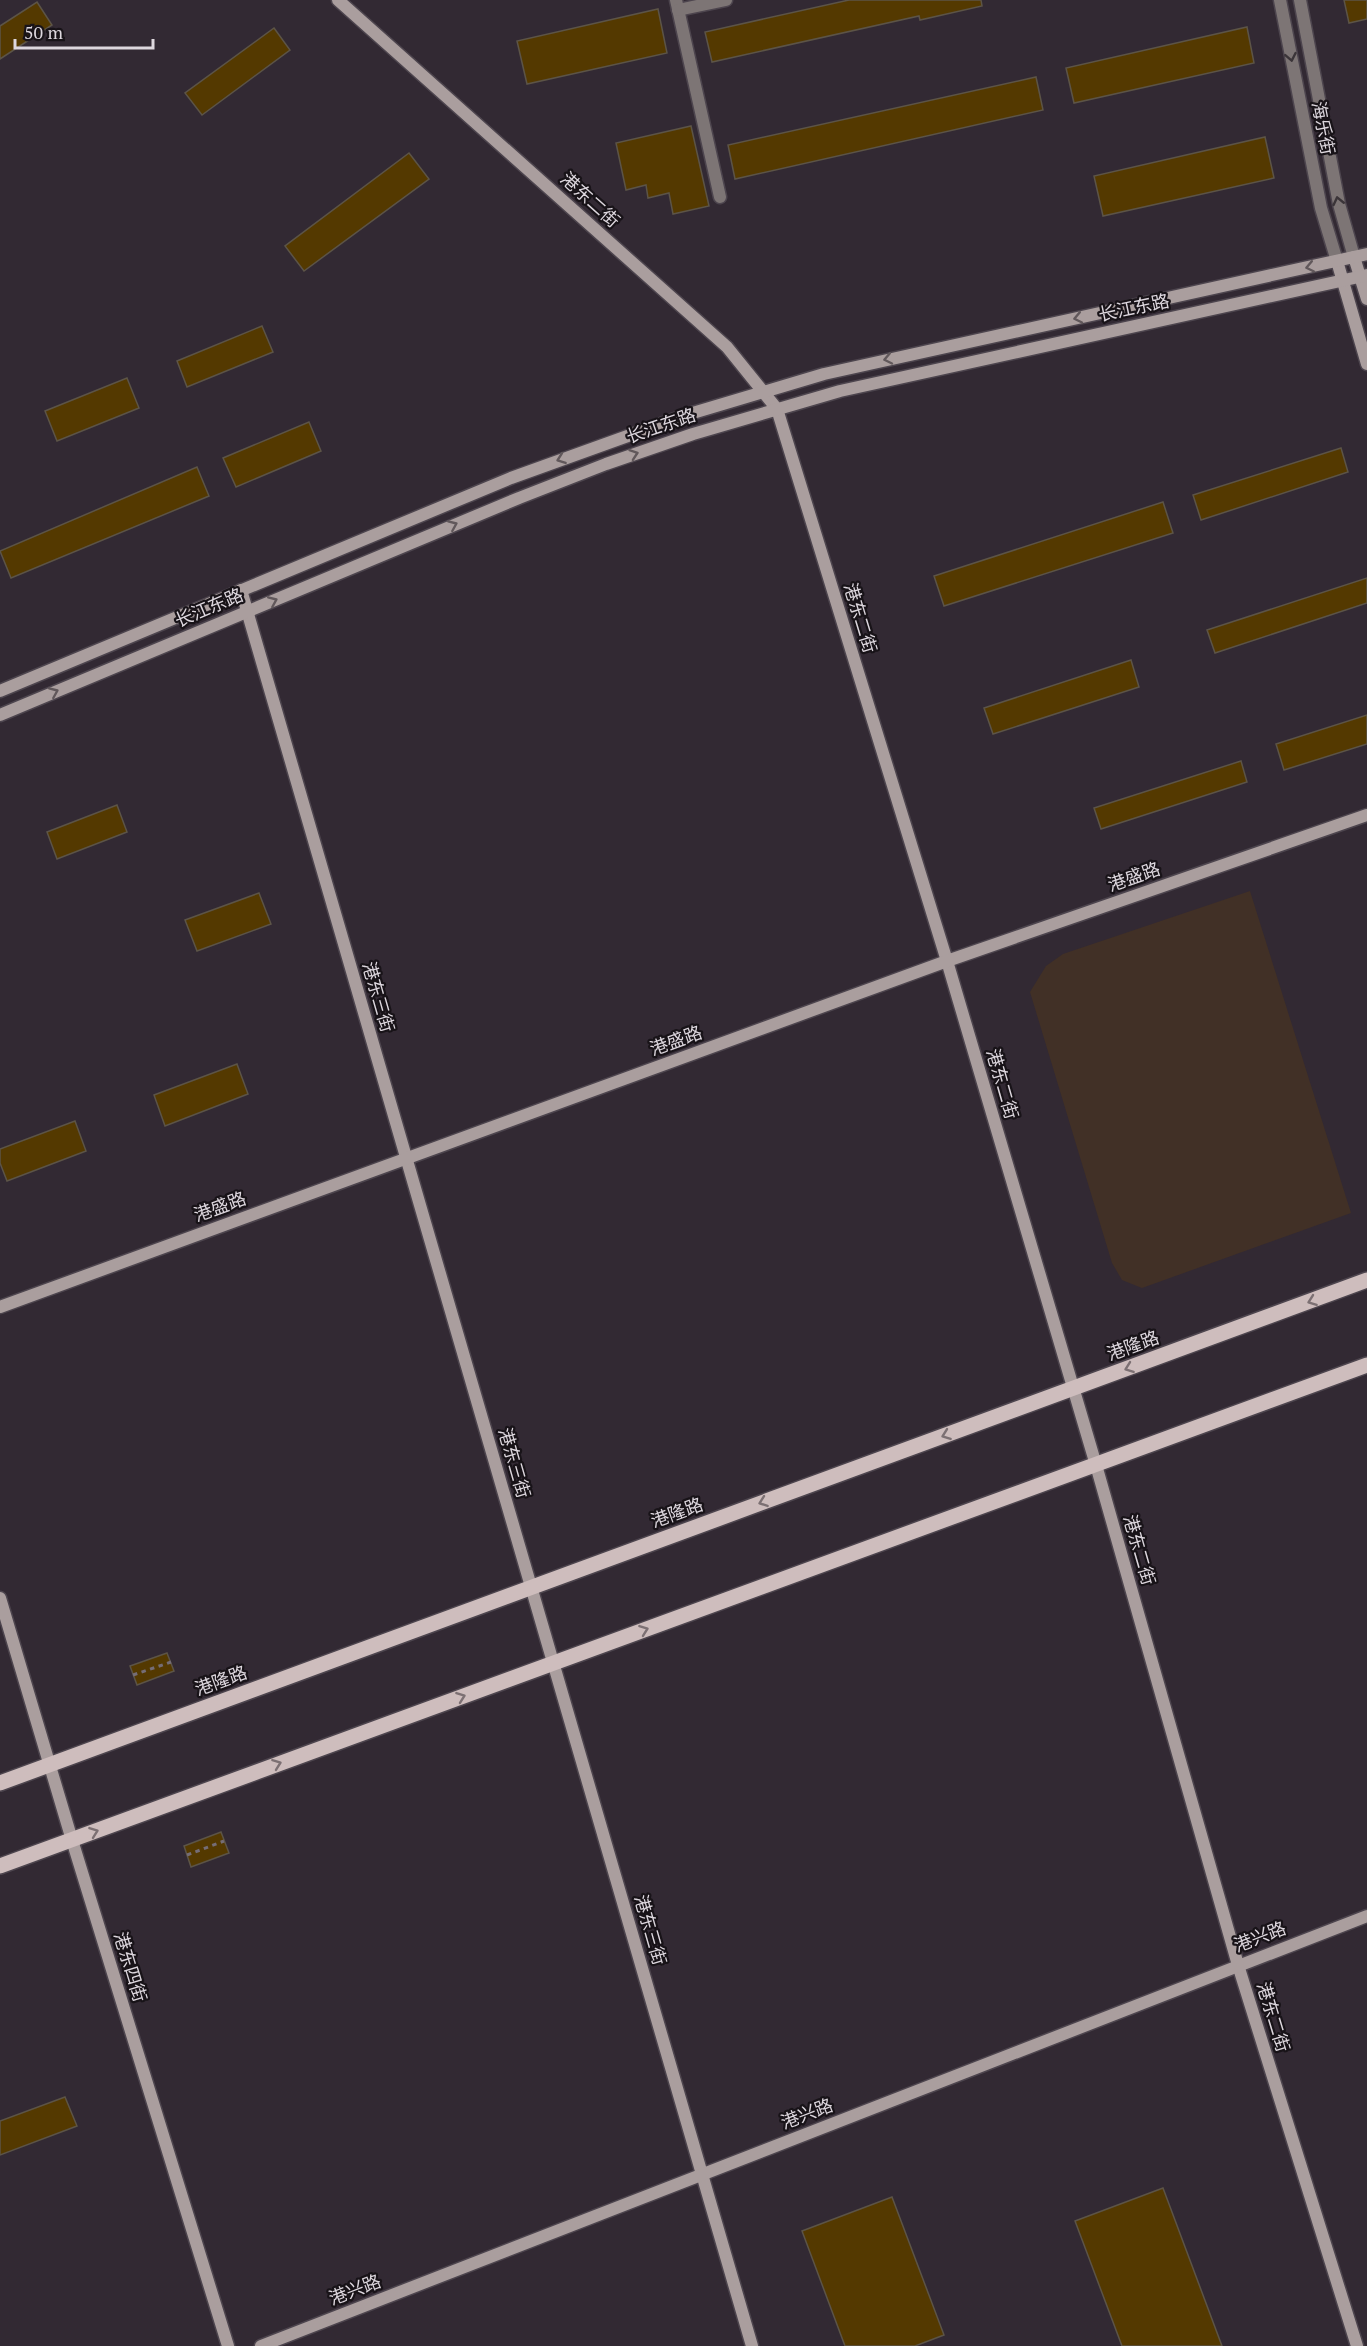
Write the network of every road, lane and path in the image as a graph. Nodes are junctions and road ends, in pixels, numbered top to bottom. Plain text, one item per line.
1 (338, 0) edge
2 (726, 0) edge
3 (1280, 0) edge
4 (1300, 0) edge
5 (677, 5) edge
6 (720, 197) dead end
7 (1361, 256) edge
8 (1336, 261) junction
9 (1364, 276) edge
10 (1342, 281) junction
11 (1367, 299) edge
12 (1367, 364) edge
13 (763, 392) junction
14 (777, 409) junction
15 (241, 590) junction
16 (247, 611) junction
17 (0, 691) edge
18 (0, 715) edge
19 (1367, 815) edge
20 (947, 961) junction
21 (407, 1158) junction
22 (1367, 1280) edge
23 (0, 1307) edge
24 (1367, 1365) edge
25 (1072, 1389) junction
26 (1096, 1465) junction
27 (531, 1587) junction
28 (0, 1598) edge
29 (171, 1662) dead end
30 (554, 1663) junction
31 (133, 1675) dead end
32 (50, 1764) junction
33 (0, 1783) edge
34 (72, 1840) junction
35 (224, 1841) dead end
36 (187, 1855) dead end
37 (0, 1866) edge
38 (1367, 1916) edge
39 (1238, 1965) junction
40 (702, 2174) junction
41 (228, 2346) edge
42 (261, 2346) edge
43 (752, 2346) edge
44 (1357, 2346) edge

1 - 13 main road, 港东二街
2 - 5 street
3 -> 8 street, 海乐街
7 -> 4 street, 海乐街
5 - 6 street
7 - 8 main road, 长江东路
7 - 9 main road
8 - 10 main road
8 -> 13 main road, 长江东路
9 - 10 main road, 长江东路
9 - 11 main road
10 - 12 main road
10 - 14 main road, 长江东路
13 - 14 main road, 港东二街
13 -> 15 main road, 长江东路
16 -> 14 main road, 长江东路
14 - 20 main road, 港东二街
15 - 16 main road, 港东三街
15 - 17 main road, 长江东路
18 -> 16 main road, 长江东路
16 - 21 main road, 港东三街
19 - 20 main road, 港盛路
20 - 21 main road, 港盛路
20 - 25 main road, 港东二街
21 - 23 main road, 港盛路
21 - 27 main road, 港东三街
22 -> 25 main road, 港隆路
24 - 26 main road
25 - 26 main road, 港东二街
25 -> 27 main road, 港隆路
30 -> 26 main road
26 - 39 main road, 港东二街
27 - 30 main road, 港东三街
27 - 32 main road, 港隆路
28 - 32 main road, 港东四街
29 - 31 path
34 -> 30 main road
30 - 40 main road, 港东三街
32 - 33 main road, 港隆路
32 - 34 main road, 港东四街
34 - 37 main road
34 - 41 main road, 港东四街
35 - 36 path
38 - 39 main road, 港兴路
39 - 40 main road, 港兴路
39 - 44 main road, 港东二街
40 - 42 main road, 港兴路
40 - 43 main road, 港东三街

